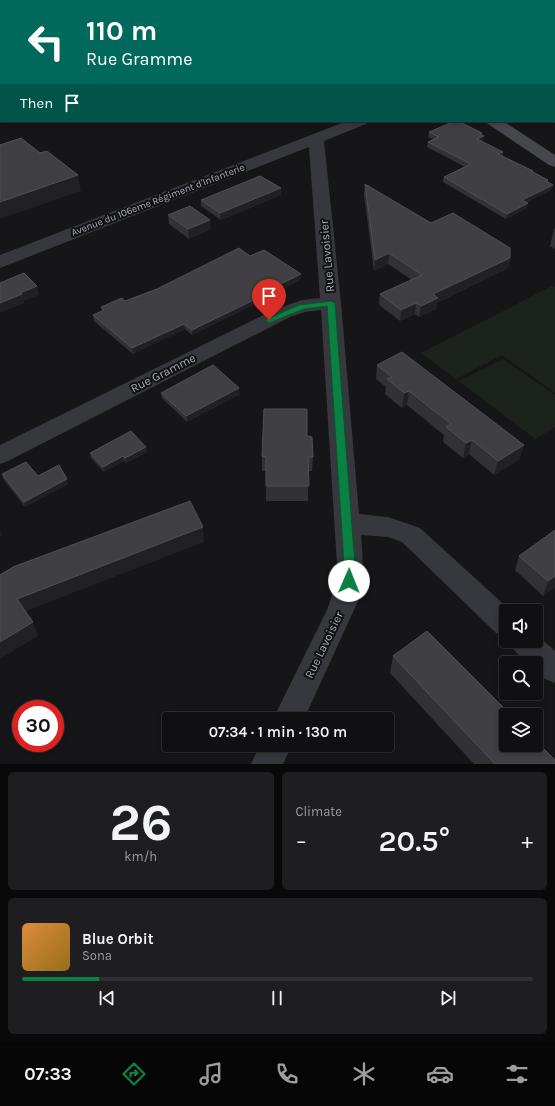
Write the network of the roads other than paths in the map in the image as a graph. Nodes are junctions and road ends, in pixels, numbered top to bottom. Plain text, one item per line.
1 (358, 122) edge
2 (495, 122) edge
3 (316, 138) junction
4 (555, 162) edge
5 (0, 262) edge
6 (331, 303) junction
7 (0, 455) edge
8 (347, 524) junction
9 (499, 617) edge
10 (531, 648) edge
11 (555, 670) edge
12 (291, 712) edge
13 (273, 752) edge
14 (267, 764) edge

1 - 3 street, Avenue du 106eme Régiment d'Infanterie
2 - 4 main road
3 - 5 street, Avenue du 106eme Régiment d'Infanterie
3 - 6 street, Rue Lavoisier
6 - 7 street, Rue Gramme
6 - 8 street, Rue Lavoisier
8 - 9 street
8 - 12 street, Rue Lavoisier
10 - 11 street
13 - 14 street

